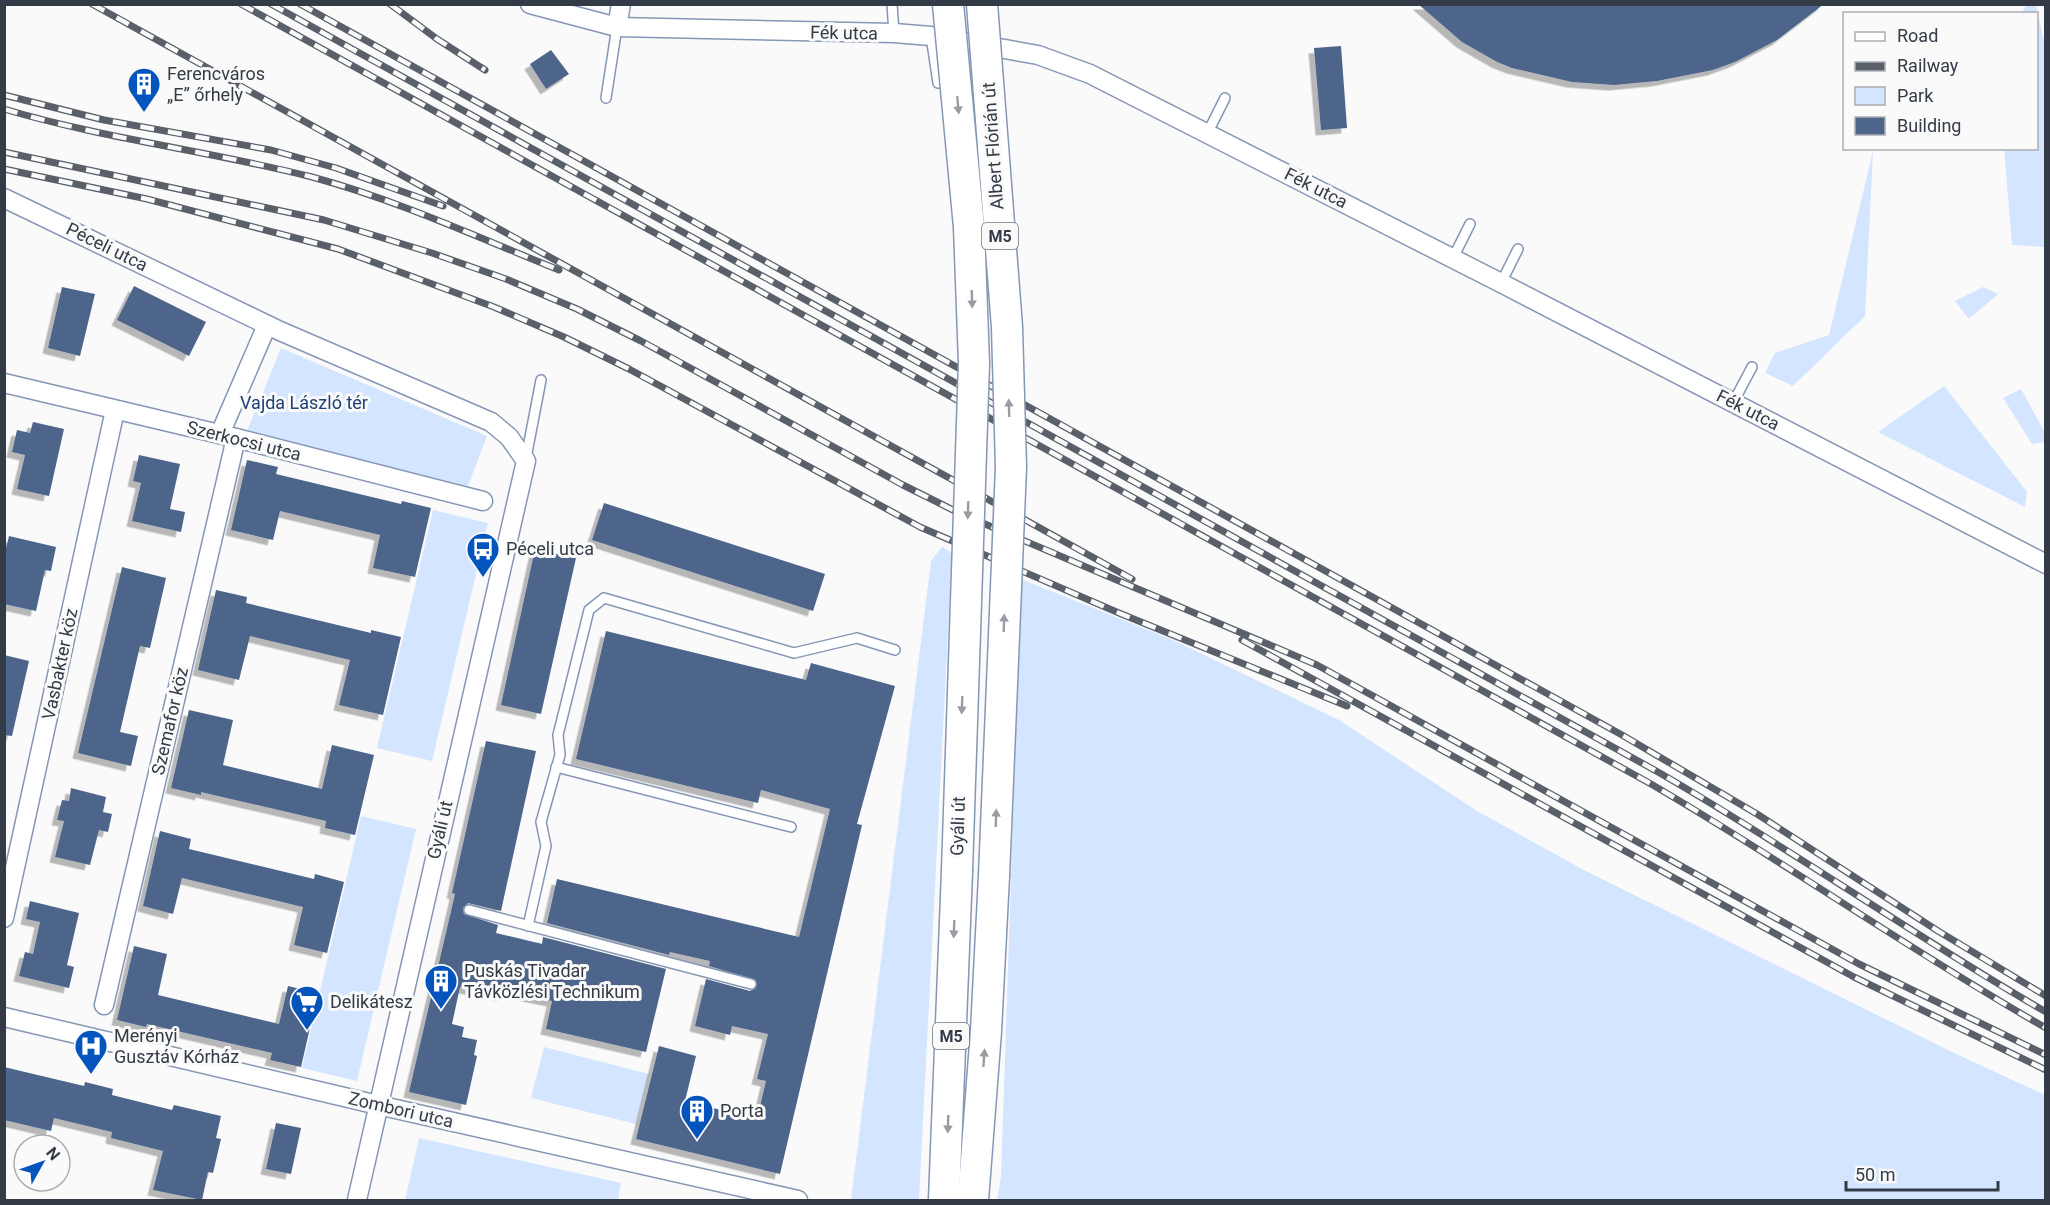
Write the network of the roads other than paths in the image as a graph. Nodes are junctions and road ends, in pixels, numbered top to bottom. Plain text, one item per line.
1 (530, 4) edge
2 (621, 4) edge
3 (892, 4) edge
4 (948, 4) edge
5 (982, 4) edge
6 (617, 27) junction
7 (894, 33) junction
8 (931, 36) junction
9 (938, 83) dead end
10 (606, 98) dead end
11 (1225, 98) dead end
12 (1208, 132) junction
13 (4, 198) edge
14 (1470, 224) dead end
15 (1518, 249) dead end
16 (1453, 258) junction
17 (1501, 283) junction
18 (267, 325) junction
19 (1752, 367) dead end
20 (542, 380) dead end
21 (4, 383) edge
22 (1733, 403) junction
23 (115, 410) junction
24 (228, 436) junction
25 (970, 452) joint
26 (526, 461) junction
27 (483, 501) dead end
28 (2046, 564) edge
29 (895, 650) dead end
30 (556, 767) junction
31 (791, 827) dead end
32 (469, 910) dead end
33 (4, 918) edge
34 (528, 926) junction
35 (751, 984) dead end
36 (104, 1005) dead end
37 (4, 1017) edge
38 (378, 1105) junction
39 (357, 1200) edge
40 (798, 1200) edge
41 (944, 1200) edge
42 (973, 1200) edge

1 - 6 street, Fék utca
2 - 6 street
3 - 7 lane
4 -> 25 main road, Albert Flórián út / M5, bridge
42 -> 5 main road, Albert Flórián út / M5, bridge
6 - 7 street, Fék utca
6 - 10 lane
7 - 8 street, Fék utca
8 - 9 lane
8 - 12 street, Fék utca
11 - 12 lane
12 - 16 street, Fék utca
13 - 18 street, Péceli utca
14 - 16 lane
15 - 17 lane
16 - 17 street, Fék utca
17 - 22 street, Fék utca
18 - 24 street, Szemafor köz
18 - 26 street, Péceli utca
19 - 22 lane
20 - 26 lane
21 - 23 street, Szerkocsi utca
22 - 28 street, Fék utca
23 - 24 street, Szerkocsi utca
23 - 33 street, Vasbakter köz
24 - 27 street, Szerkocsi utca
24 - 36 street, Szemafor köz
25 -> 41 main road, Gyáli út / M5, bridge
26 - 38 street, Gyáli út
29 - 30 lane
30 - 31 lane
30 - 34 lane
32 - 34 lane
34 - 35 lane
37 - 38 street, Zombori utca
38 - 39 street, Gyáli út
38 - 40 street, Zombori utca

